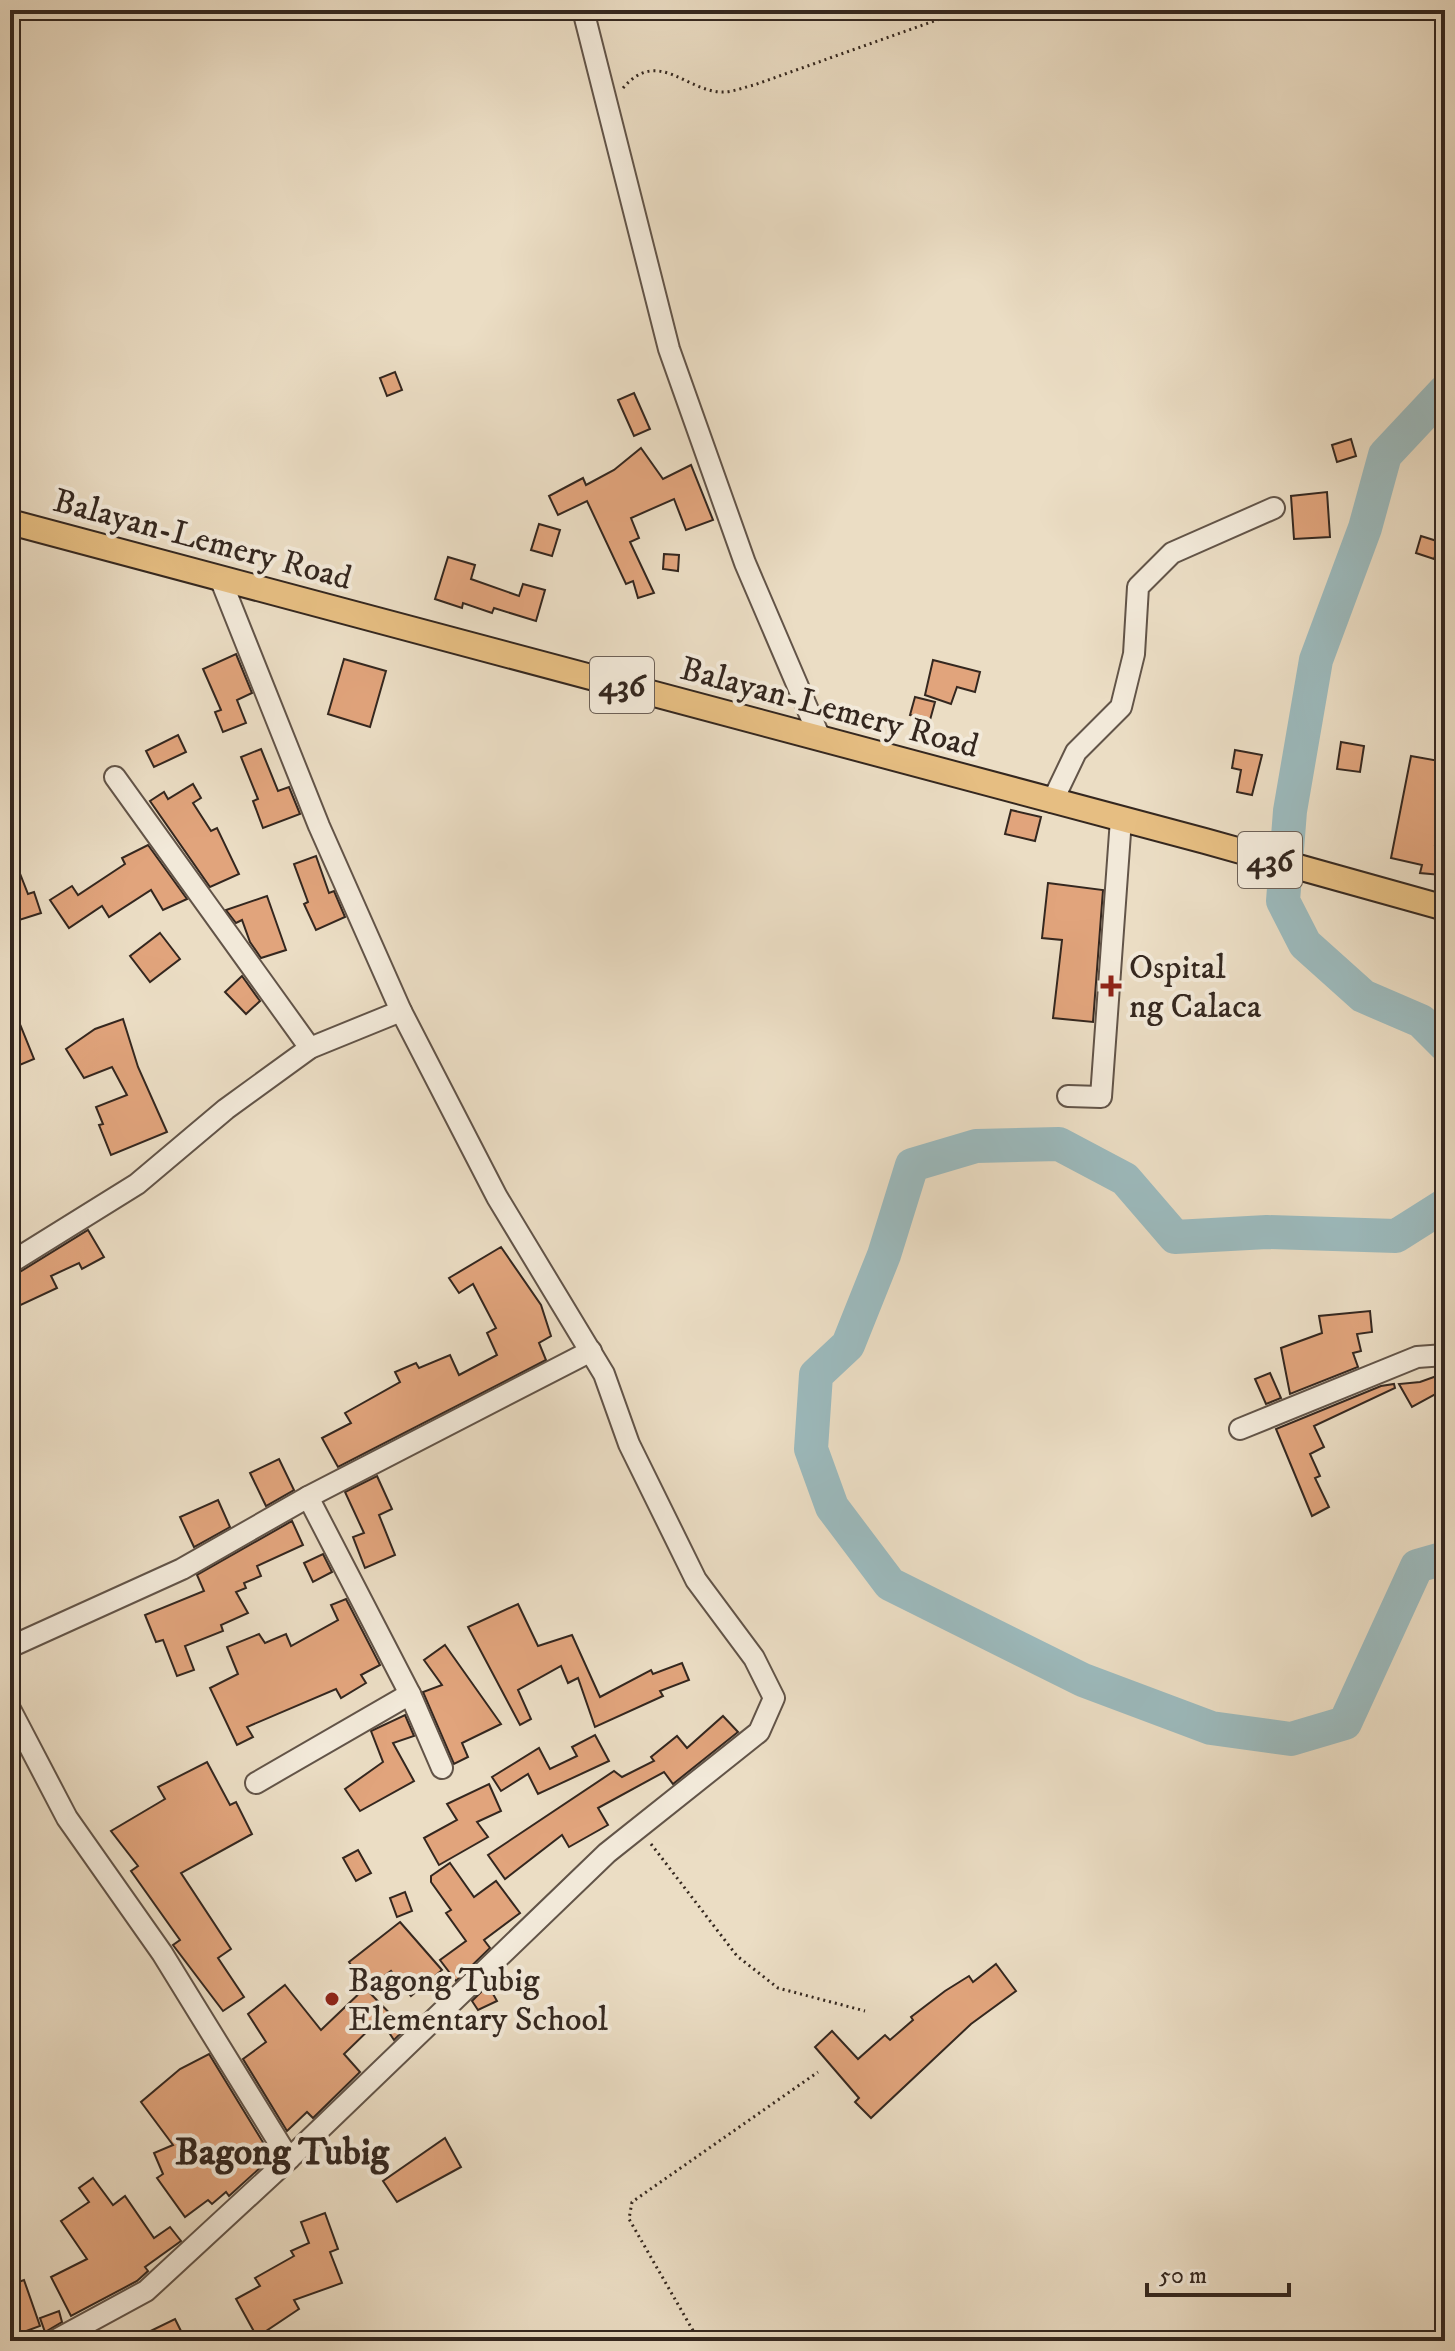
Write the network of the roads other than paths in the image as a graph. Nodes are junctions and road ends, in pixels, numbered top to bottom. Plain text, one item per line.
1 (583, 10) edge
2 (1274, 508) dead end
3 (10, 522) edge
4 (220, 578) junction
5 (820, 738) junction
6 (115, 777) dead end
7 (1052, 802) junction
8 (1121, 819) junction
9 (1445, 908) edge
10 (401, 1011) junction
11 (310, 1048) junction
12 (1068, 1096) dead end
13 (10, 1263) edge
14 (591, 1351) junction
15 (1445, 1355) edge
16 (1240, 1429) dead end
17 (308, 1497) junction
18 (10, 1647) edge
19 (410, 1694) junction
20 (10, 1709) edge
21 (442, 1768) dead end
22 (256, 1783) dead end
23 (289, 2159) junction
24 (54, 2341) edge

1 - 5 street
2 - 7 street
3 - 4 main road, Balayan-Lemery Road / 436
4 - 5 main road, Balayan-Lemery Road / 436
4 - 10 street
5 - 7 main road, Balayan-Lemery Road / 436
6 - 11 street
7 - 8 main road, Balayan-Lemery Road / 436
8 - 9 main road, Balayan-Lemery Road / 436
8 - 12 street
10 - 11 street
10 - 14 street
11 - 13 street
14 - 17 street
14 - 23 street
15 - 16 street
17 - 18 street
17 - 19 street
19 - 21 street
19 - 22 street
20 - 23 street
23 - 24 street

